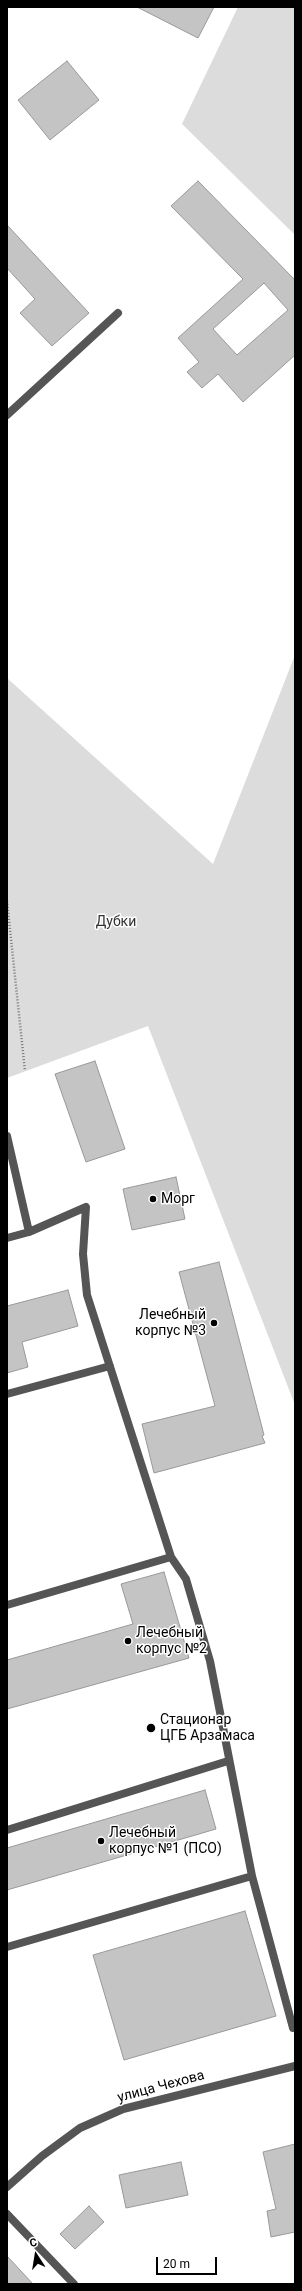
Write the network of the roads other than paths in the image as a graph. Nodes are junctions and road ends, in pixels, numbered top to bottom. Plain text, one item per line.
1 (118, 313) dead end
2 (7, 415) edge
3 (7, 1136) edge
4 (29, 1232) junction
5 (7, 1238) edge
6 (110, 1366) junction
7 (7, 1394) edge
8 (171, 1557) junction
9 (7, 1605) edge
10 (228, 1762) junction
11 (7, 1830) edge
12 (252, 1876) junction
13 (7, 1947) edge
14 (293, 2028) dead end
15 (295, 2066) edge
16 (7, 2187) edge
17 (7, 2214) edge
18 (74, 2284) edge

1 - 2 street
3 - 4 street
4 - 5 street
4 - 6 street
6 - 7 street
6 - 8 street
8 - 9 street
8 - 10 street
10 - 11 street
10 - 12 street
12 - 13 street
12 - 14 street
15 - 16 street, улица Чехова
17 - 18 street

